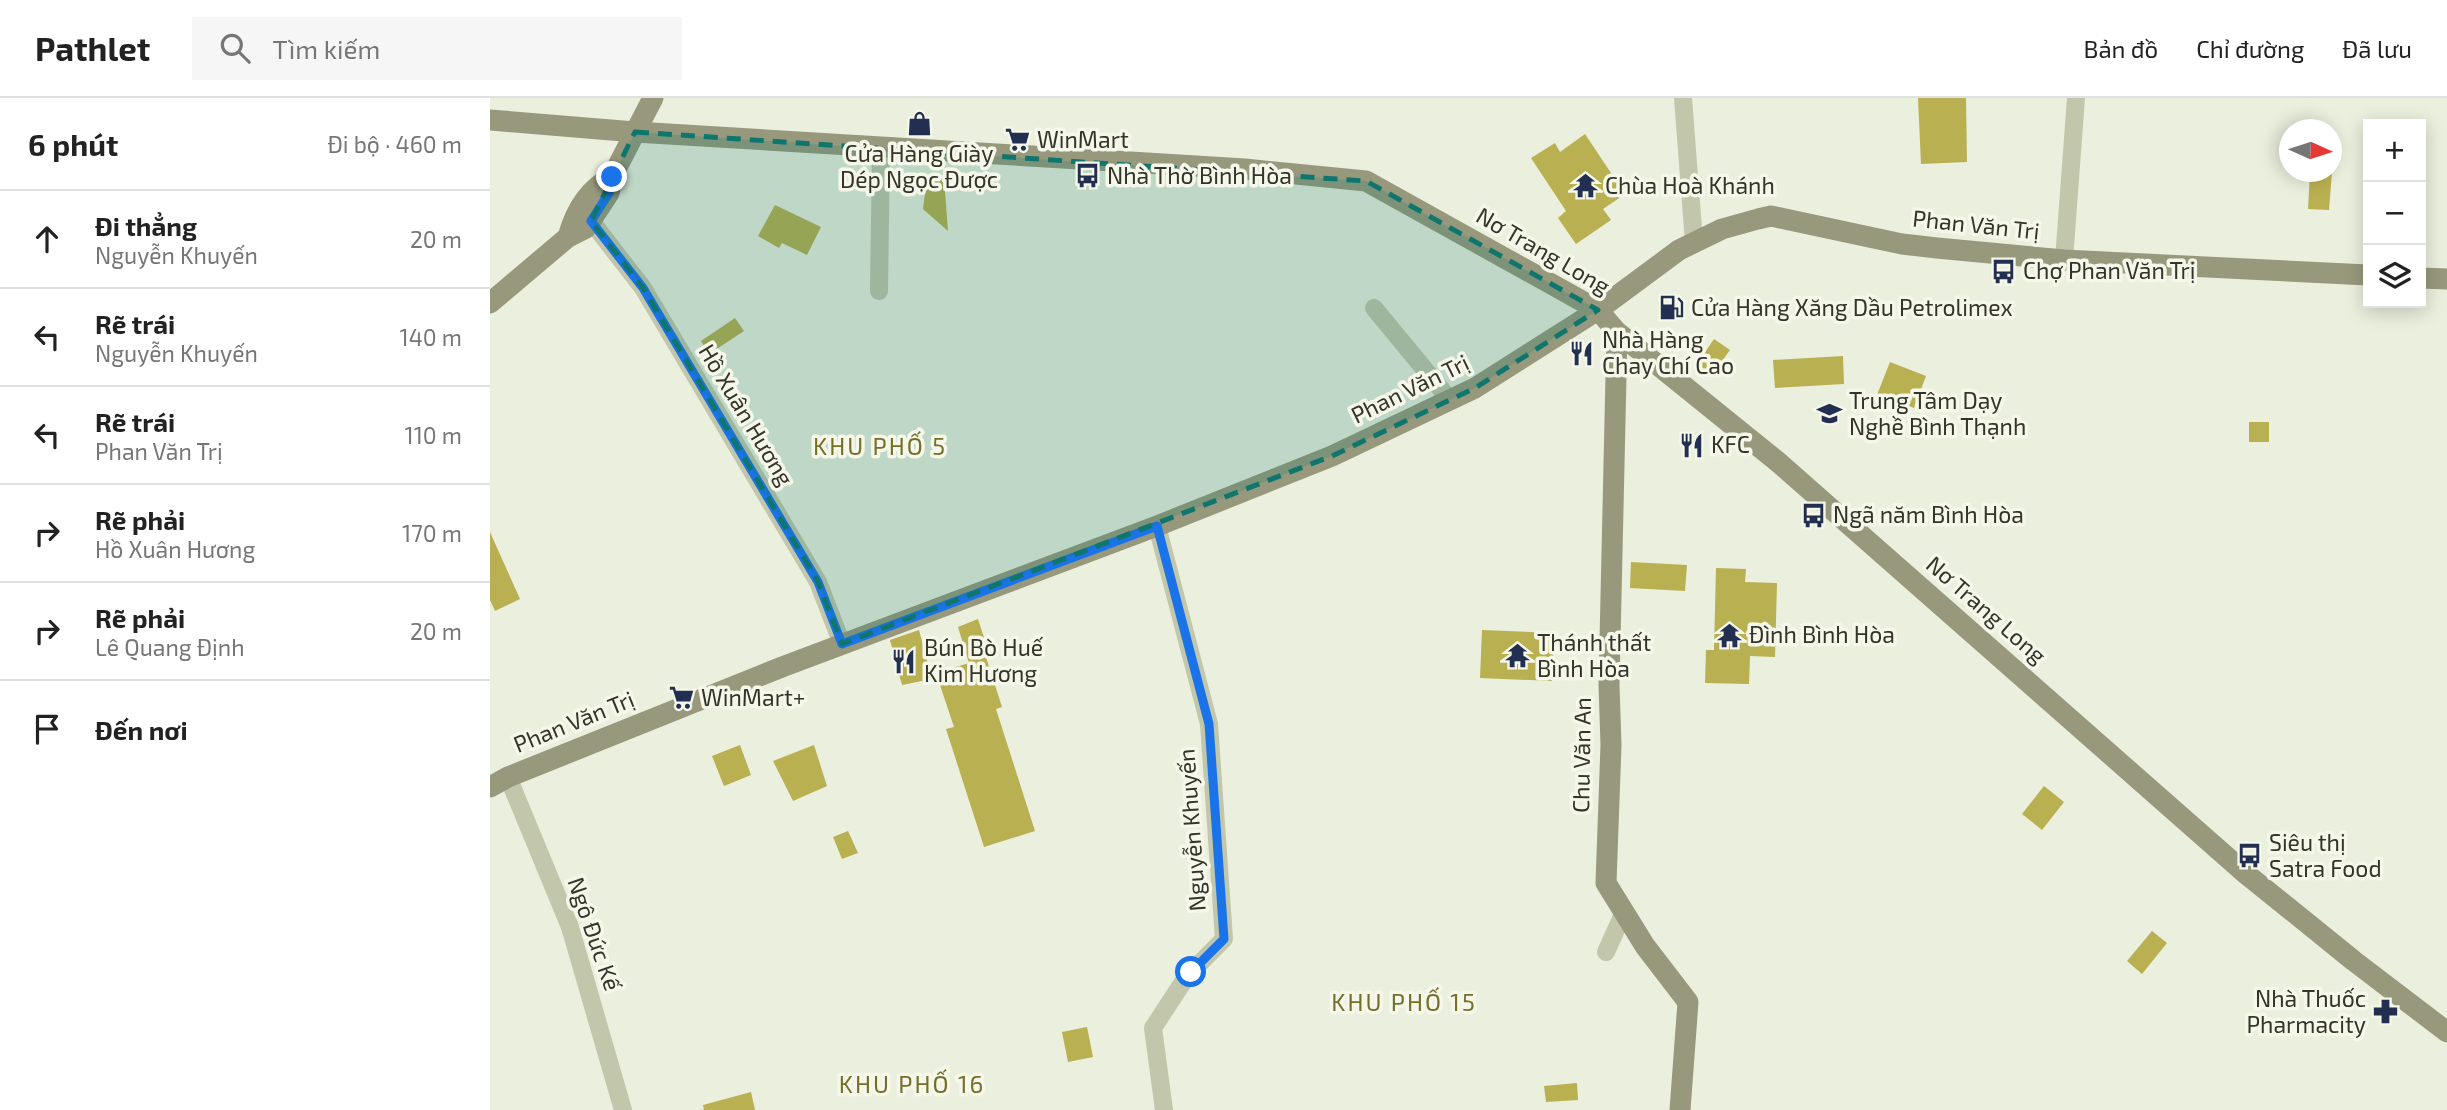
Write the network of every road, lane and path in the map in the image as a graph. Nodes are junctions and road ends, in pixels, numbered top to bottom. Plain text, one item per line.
1 (653, 98) edge
2 (1683, 98) edge
3 (2076, 98) edge
4 (490, 120) edge
5 (635, 132) junction
6 (881, 147) junction
7 (612, 177) junction
8 (591, 221) junction
9 (568, 237) junction
10 (1694, 242) junction
11 (2064, 261) junction
12 (2363, 275) edge
13 (2426, 278) edge
14 (2447, 279) edge
15 (879, 291) dead end
16 (490, 303) edge
17 (1374, 308) dead end
18 (1598, 310) junction
19 (1616, 332) junction
20 (1450, 400) junction
21 (1157, 526) junction
22 (842, 644) junction
23 (499, 782) edge
24 (1624, 912) junction
25 (1605, 952) dead end
26 (2447, 1032) edge
27 (623, 1110) edge
28 (1164, 1110) edge
29 (1680, 1110) edge

1 - 5 main road
2 - 10 street
3 - 11 street
4 - 5 main road, Nơ Trang Long
5 - 6 main road, Nơ Trang Long
5 - 7 main road
6 - 15 street
6 - 18 main road, Nơ Trang Long
7 - 8 main road
7 - 9 main road
8 - 9 main road
8 - 22 street, Hồ Xuân Hương
9 - 16 main road
10 - 11 main road, Phan Văn Trị
10 - 18 main road, Phan Văn Trị
11 - 12 main road, Phan Văn Trị
13 - 14 main road
17 - 20 street
18 - 19 main road, Nơ Trang Long
18 - 20 main road, Phan Văn Trị
19 - 24 main road, Chu Văn An
19 - 26 main road, Nơ Trang Long
20 - 21 main road, Phan Văn Trị
21 - 22 main road, Phan Văn Trị
21 - 28 street, Nguyễn Khuyến
22 - 23 main road, Phan Văn Trị
23 - 27 street, Ngô Đức Kế
24 - 25 street
24 - 29 main road, Chu Văn An

